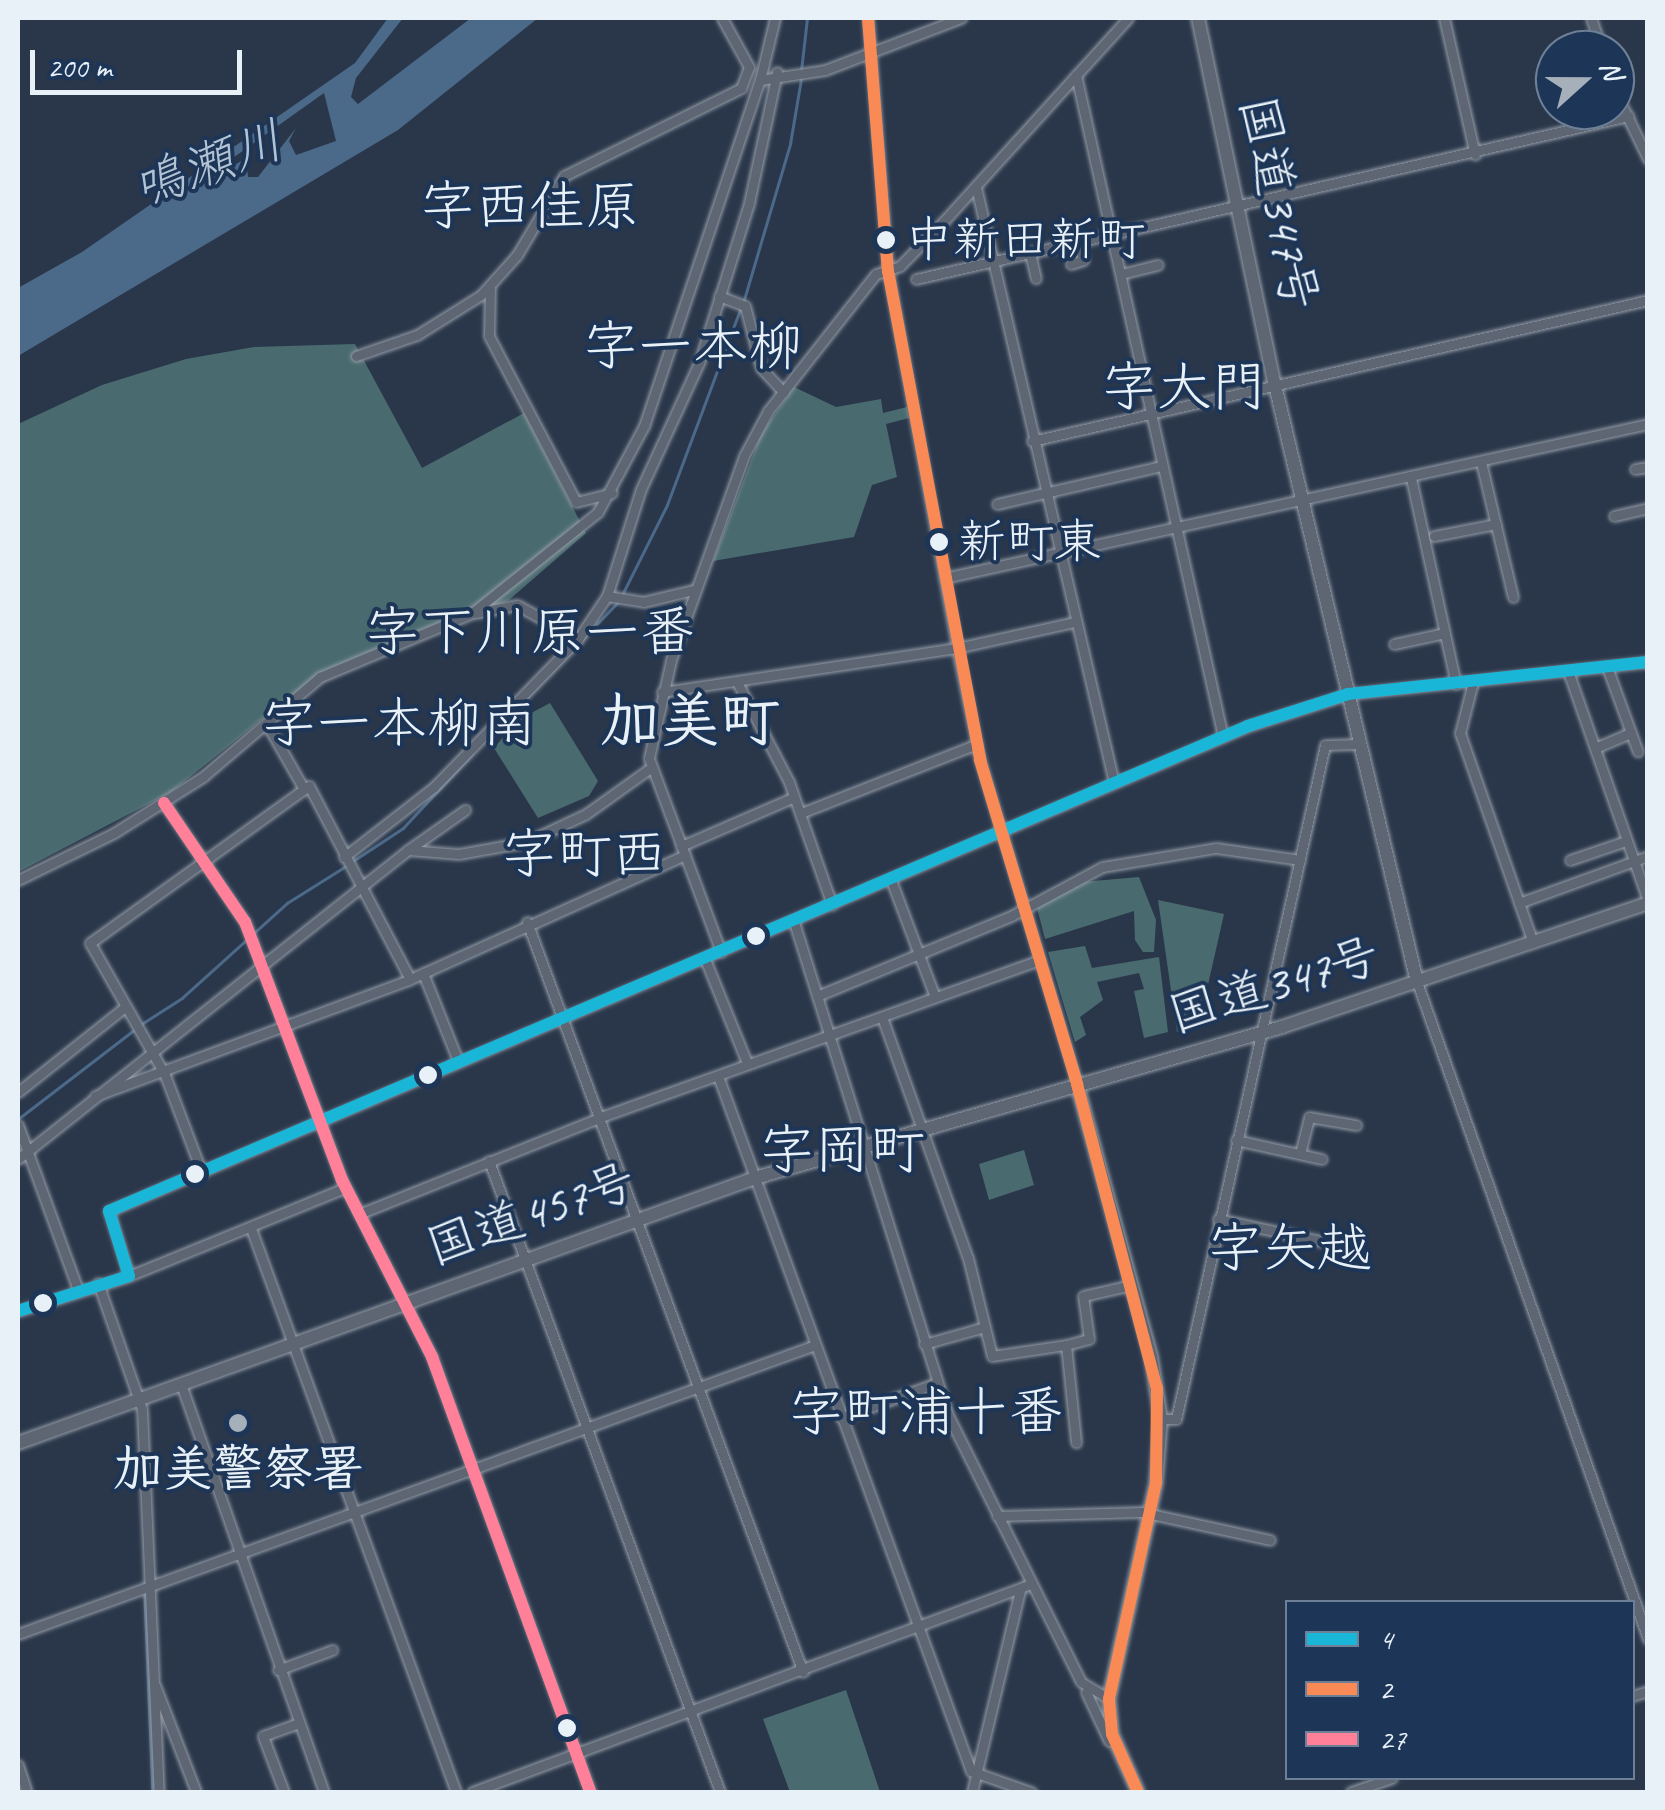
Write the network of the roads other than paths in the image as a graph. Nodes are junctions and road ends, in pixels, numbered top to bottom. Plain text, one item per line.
1 (722, 18) edge
2 (774, 18) edge
3 (868, 18) edge
4 (961, 18) edge
5 (1128, 18) edge
6 (1198, 18) edge
7 (1444, 18) edge
8 (871, 55) junction
9 (778, 72) junction
10 (1076, 75) junction
11 (760, 80) junction
12 (732, 94) junction
13 (1574, 130) edge
14 (1635, 130) edge
15 (1475, 155) junction
16 (1648, 159) edge
17 (976, 187) junction
18 (1241, 208) junction
19 (1111, 234) junction
20 (1080, 242) junction
21 (1030, 253) junction
22 (992, 262) junction
23 (1070, 264) dead end
24 (1158, 265) dead end
25 (888, 270) junction
26 (1120, 274) junction
27 (1036, 278) dead end
28 (916, 279) dead end
29 (490, 286) junction
30 (719, 296) junction
31 (1648, 300) edge
32 (356, 356) dead end
33 (1275, 384) junction
34 (782, 392) junction
35 (1151, 413) junction
36 (1648, 424) edge
37 (1032, 440) junction
38 (1481, 462) junction
39 (1161, 466) junction
40 (1648, 466) edge
41 (1636, 470) dead end
42 (1411, 478) junction
43 (1043, 492) junction
44 (612, 493) junction
45 (1302, 501) junction
46 (997, 504) dead end
47 (1648, 508) edge
48 (1614, 516) dead end
49 (1496, 524) junction
50 (1175, 531) junction
51 (1434, 536) dead end
52 (1058, 556) junction
53 (944, 578) junction
54 (693, 590) junction
55 (1513, 598) dead end
56 (616, 599) junction
57 (472, 613) junction
58 (1074, 622) junction
59 (1445, 633) junction
60 (578, 639) junction
61 (1394, 644) dead end
62 (957, 648) junction
63 (1648, 662) edge
64 (1607, 667) junction
65 (1568, 670) junction
66 (737, 682) junction
67 (1473, 682) junction
68 (1456, 684) junction
69 (662, 692) junction
70 (1348, 694) junction
71 (268, 726) junction
72 (1631, 733) junction
73 (1223, 737) junction
74 (978, 744) junction
75 (1359, 744) junction
76 (1594, 748) junction
77 (1638, 752) dead end
78 (649, 769) junction
79 (1114, 783) junction
80 (304, 789) junction
81 (794, 797) junction
82 (164, 803) junction
83 (465, 810) dead end
84 (801, 813) junction
85 (1002, 832) junction
86 (1626, 841) junction
87 (408, 850) junction
88 (683, 850) junction
89 (1648, 856) edge
90 (205, 860) junction
91 (1300, 860) junction
92 (1570, 860) dead end
93 (1634, 861) junction
94 (346, 862) junction
95 (18, 880) edge
96 (891, 880) junction
97 (360, 882) junction
98 (1648, 902) edge
99 (1520, 903) junction
100 (832, 905) junction
101 (1024, 909) junction
102 (527, 922) junction
103 (794, 922) junction
104 (1533, 942) junction
105 (721, 952) junction
106 (920, 953) junction
107 (705, 959) junction
108 (1039, 960) junction
109 (261, 963) junction
110 (423, 973) junction
111 (410, 979) junction
112 (1417, 982) junction
113 (817, 996) junction
114 (935, 996) junction
115 (125, 1007) junction
116 (566, 1017) junction
117 (882, 1017) junction
118 (285, 1026) junction
119 (828, 1034) junction
120 (1259, 1034) junction
121 (150, 1049) junction
122 (458, 1062) junction
123 (747, 1064) junction
124 (162, 1071) junction
125 (718, 1076) junction
126 (1077, 1084) junction
127 (18, 1092) edge
128 (92, 1097) junction
129 (601, 1117) junction
130 (319, 1122) junction
131 (18, 1125) edge
132 (1356, 1125) dead end
133 (921, 1127) junction
134 (1236, 1140) junction
135 (864, 1146) junction
136 (27, 1152) junction
137 (1300, 1154) junction
138 (18, 1159) edge
139 (1322, 1159) dead end
140 (489, 1160) junction
141 (202, 1172) junction
142 (755, 1178) junction
143 (346, 1188) junction
144 (360, 1214) junction
145 (1218, 1219) junction
146 (638, 1220) junction
147 (252, 1231) junction
148 (1335, 1244) dead end
149 (526, 1261) junction
150 (129, 1276) junction
151 (98, 1283) junction
152 (1132, 1285) junction
153 (78, 1290) junction
154 (407, 1299) junction
155 (18, 1311) edge
156 (985, 1328) junction
157 (293, 1342) junction
158 (815, 1344) junction
159 (924, 1344) junction
160 (1066, 1344) junction
161 (936, 1383) junction
162 (180, 1384) junction
163 (700, 1390) junction
164 (139, 1400) junction
165 (841, 1418) junction
166 (1161, 1419) junction
167 (586, 1427) junction
168 (1076, 1442) dead end
169 (18, 1443) edge
170 (472, 1468) junction
171 (352, 1510) junction
172 (1150, 1514) junction
173 (997, 1516) junction
174 (1270, 1540) dead end
175 (236, 1555) junction
176 (1031, 1584) junction
177 (148, 1588) junction
178 (1020, 1590) junction
179 (1634, 1600) edge
180 (1635, 1603) edge
181 (918, 1629) junction
182 (18, 1634) edge
183 (1648, 1640) edge
184 (332, 1650) dead end
185 (278, 1670) junction
186 (802, 1672) junction
187 (154, 1682) junction
188 (1081, 1682) junction
189 (1110, 1700) junction
190 (691, 1714) junction
191 (298, 1724) junction
192 (1117, 1751) junction
193 (576, 1754) junction
194 (18, 1765) edge
195 (976, 1778) junction
196 (1386, 1780) edge
197 (28, 1792) edge
198 (159, 1792) edge
199 (196, 1792) edge
200 (284, 1792) edge
201 (324, 1792) edge
202 (456, 1792) edge
203 (472, 1792) edge
204 (590, 1792) edge
205 (720, 1792) edge
206 (972, 1792) edge
207 (1031, 1792) edge
208 (1138, 1792) edge
209 (1351, 1792) edge

1 - 12 street
2 - 11 street
3 - 8 street
4 - 8 street
5 - 10 street
6 - 18 highway, 国道347号
7 - 15 street
8 - 9 street
8 - 25 street
9 - 11 street
9 - 30 street
10 - 17 street
10 - 19 street
11 - 12 street
11 - 44 street
12 - 29 street
13 - 15 street
14 - 16 street
15 - 18 street
17 - 22 street
17 - 25 street
18 - 19 street
18 - 33 highway, 国道347号
19 - 20 street
19 - 26 street
20 - 21 street
20 - 23 street
21 - 22 street
21 - 27 street
22 - 28 street
22 - 37 street
24 - 26 street
25 - 34 street
25 - 53 street
26 - 35 street
29 - 32 street
29 - 44 street
30 - 34 street
30 - 56 street
31 - 33 street
33 - 35 street
33 - 45 highway, 国道347号
34 - 54 street
35 - 37 street
35 - 39 street
36 - 38 street
37 - 43 street
38 - 42 street
38 - 49 street
39 - 43 street
39 - 50 street
40 - 41 street
42 - 45 street
42 - 59 street
43 - 46 street
43 - 52 street
44 - 57 street
45 - 50 street
45 - 70 highway, 国道347号
47 - 48 street
49 - 51 street
49 - 55 street
50 - 52 street
50 - 73 street
52 - 53 street
52 - 58 street
53 - 62 street
54 - 56 street
54 - 69 street
56 - 60 street
57 - 60 street
57 - 71 street
58 - 62 street
58 - 79 street
59 - 61 street
59 - 68 street
60 - 94 street
62 - 66 street
62 - 74 street
63 - 64 street
64 - 65 street
64 - 72 street
65 - 67 street
65 - 76 street
66 - 69 street
66 - 81 street
67 - 68 street
67 - 99 street
68 - 70 street
69 - 78 street
70 - 73 street
70 - 75 highway, 国道347号
71 - 80 street
71 - 82 street
72 - 76 street
72 - 77 street
73 - 79 street
74 - 84 street
74 - 85 street
75 - 91 street
75 - 112 highway, 国道347号
76 - 86 street
78 - 87 street
78 - 88 street
79 - 85 street
80 - 90 street
80 - 94 street
81 - 84 street
81 - 88 street
82 - 90 street
82 - 95 street
83 - 87 street
84 - 100 street
85 - 96 street
85 - 101 street
86 - 92 street
86 - 93 street
87 - 97 street
88 - 102 street
88 - 105 street
89 - 93 street
90 - 109 street
90 - 115 street
91 - 101 street
91 - 120 street
93 - 98 street
93 - 99 street
94 - 97 street
96 - 100 street
96 - 106 street
97 - 109 street
97 - 111 street
98 - 104 highway
99 - 104 street
100 - 103 street
101 - 106 street
101 - 108 street
102 - 110 street
102 - 116 street
103 - 105 street
103 - 113 street
104 - 112 highway
105 - 107 street
106 - 113 street
106 - 114 street
107 - 116 street
107 - 123 street
108 - 114 street
108 - 126 street
109 - 118 street
109 - 121 street
110 - 111 street
110 - 122 street
111 - 118 street
112 - 120 highway, 国道347号
112 - 179 street
113 - 119 street
114 - 117 street
115 - 121 street
115 - 127 street
116 - 122 street
116 - 129 street
117 - 119 street
117 - 133 street
118 - 124 street
118 - 130 street
119 - 123 street
119 - 135 street
120 - 126 highway, 国道347号
120 - 134 street
121 - 124 street
121 - 128 street
122 - 130 street
123 - 125 street
124 - 128 street
124 - 141 street
125 - 129 street
125 - 142 street
126 - 133 highway, 国道457号
126 - 152 highway
128 - 136 street
129 - 140 street
129 - 146 street
130 - 141 street
130 - 143 street
131 - 136 street
132 - 137 street
133 - 135 highway, 国道457号
133 - 156 street
134 - 137 street
134 - 145 street
135 - 142 highway, 国道457号
135 - 159 street
136 - 138 street
136 - 153 street
137 - 139 street
140 - 144 street
140 - 149 street
141 - 150 street
142 - 146 highway, 国道457号
142 - 158 street
143 - 144 street
143 - 147 street
144 - 154 street
145 - 148 street
145 - 166 street
146 - 149 highway, 国道457号
146 - 163 street
147 - 150 street
147 - 157 street
149 - 154 highway, 国道457号
149 - 167 street
150 - 151 street
151 - 153 street
151 - 164 street
152 - 160 street
152 - 166 highway
153 - 155 street
154 - 157 highway, 国道457号
154 - 170 street
156 - 159 street
156 - 160 street
157 - 162 highway, 国道457号
157 - 171 street
158 - 163 street
158 - 165 street
159 - 161 street
160 - 168 street
161 - 165 street
161 - 173 street
162 - 164 highway, 国道457号
162 - 175 street
163 - 167 street
163 - 186 street
164 - 169 highway, 国道457号
164 - 177 street
165 - 181 street
166 - 172 highway
167 - 170 street
167 - 190 street
170 - 171 street
170 - 193 street
171 - 175 street
171 - 202 street
172 - 173 street
172 - 174 street
172 - 189 highway
173 - 176 street
175 - 177 street
175 - 185 street
176 - 178 street
176 - 188 street
177 - 182 street
177 - 187 street
178 - 181 street
178 - 195 street
180 - 183 street
181 - 186 street
181 - 195 street
184 - 185 street
185 - 191 street
186 - 190 street
187 - 198 street
187 - 199 street
188 - 189 street
188 - 192 street
189 - 192 highway
190 - 193 street
190 - 205 street
191 - 200 street
191 - 201 street
192 - 208 highway
193 - 203 street
193 - 204 street
194 - 197 street
195 - 206 street
195 - 207 street
196 - 209 street

